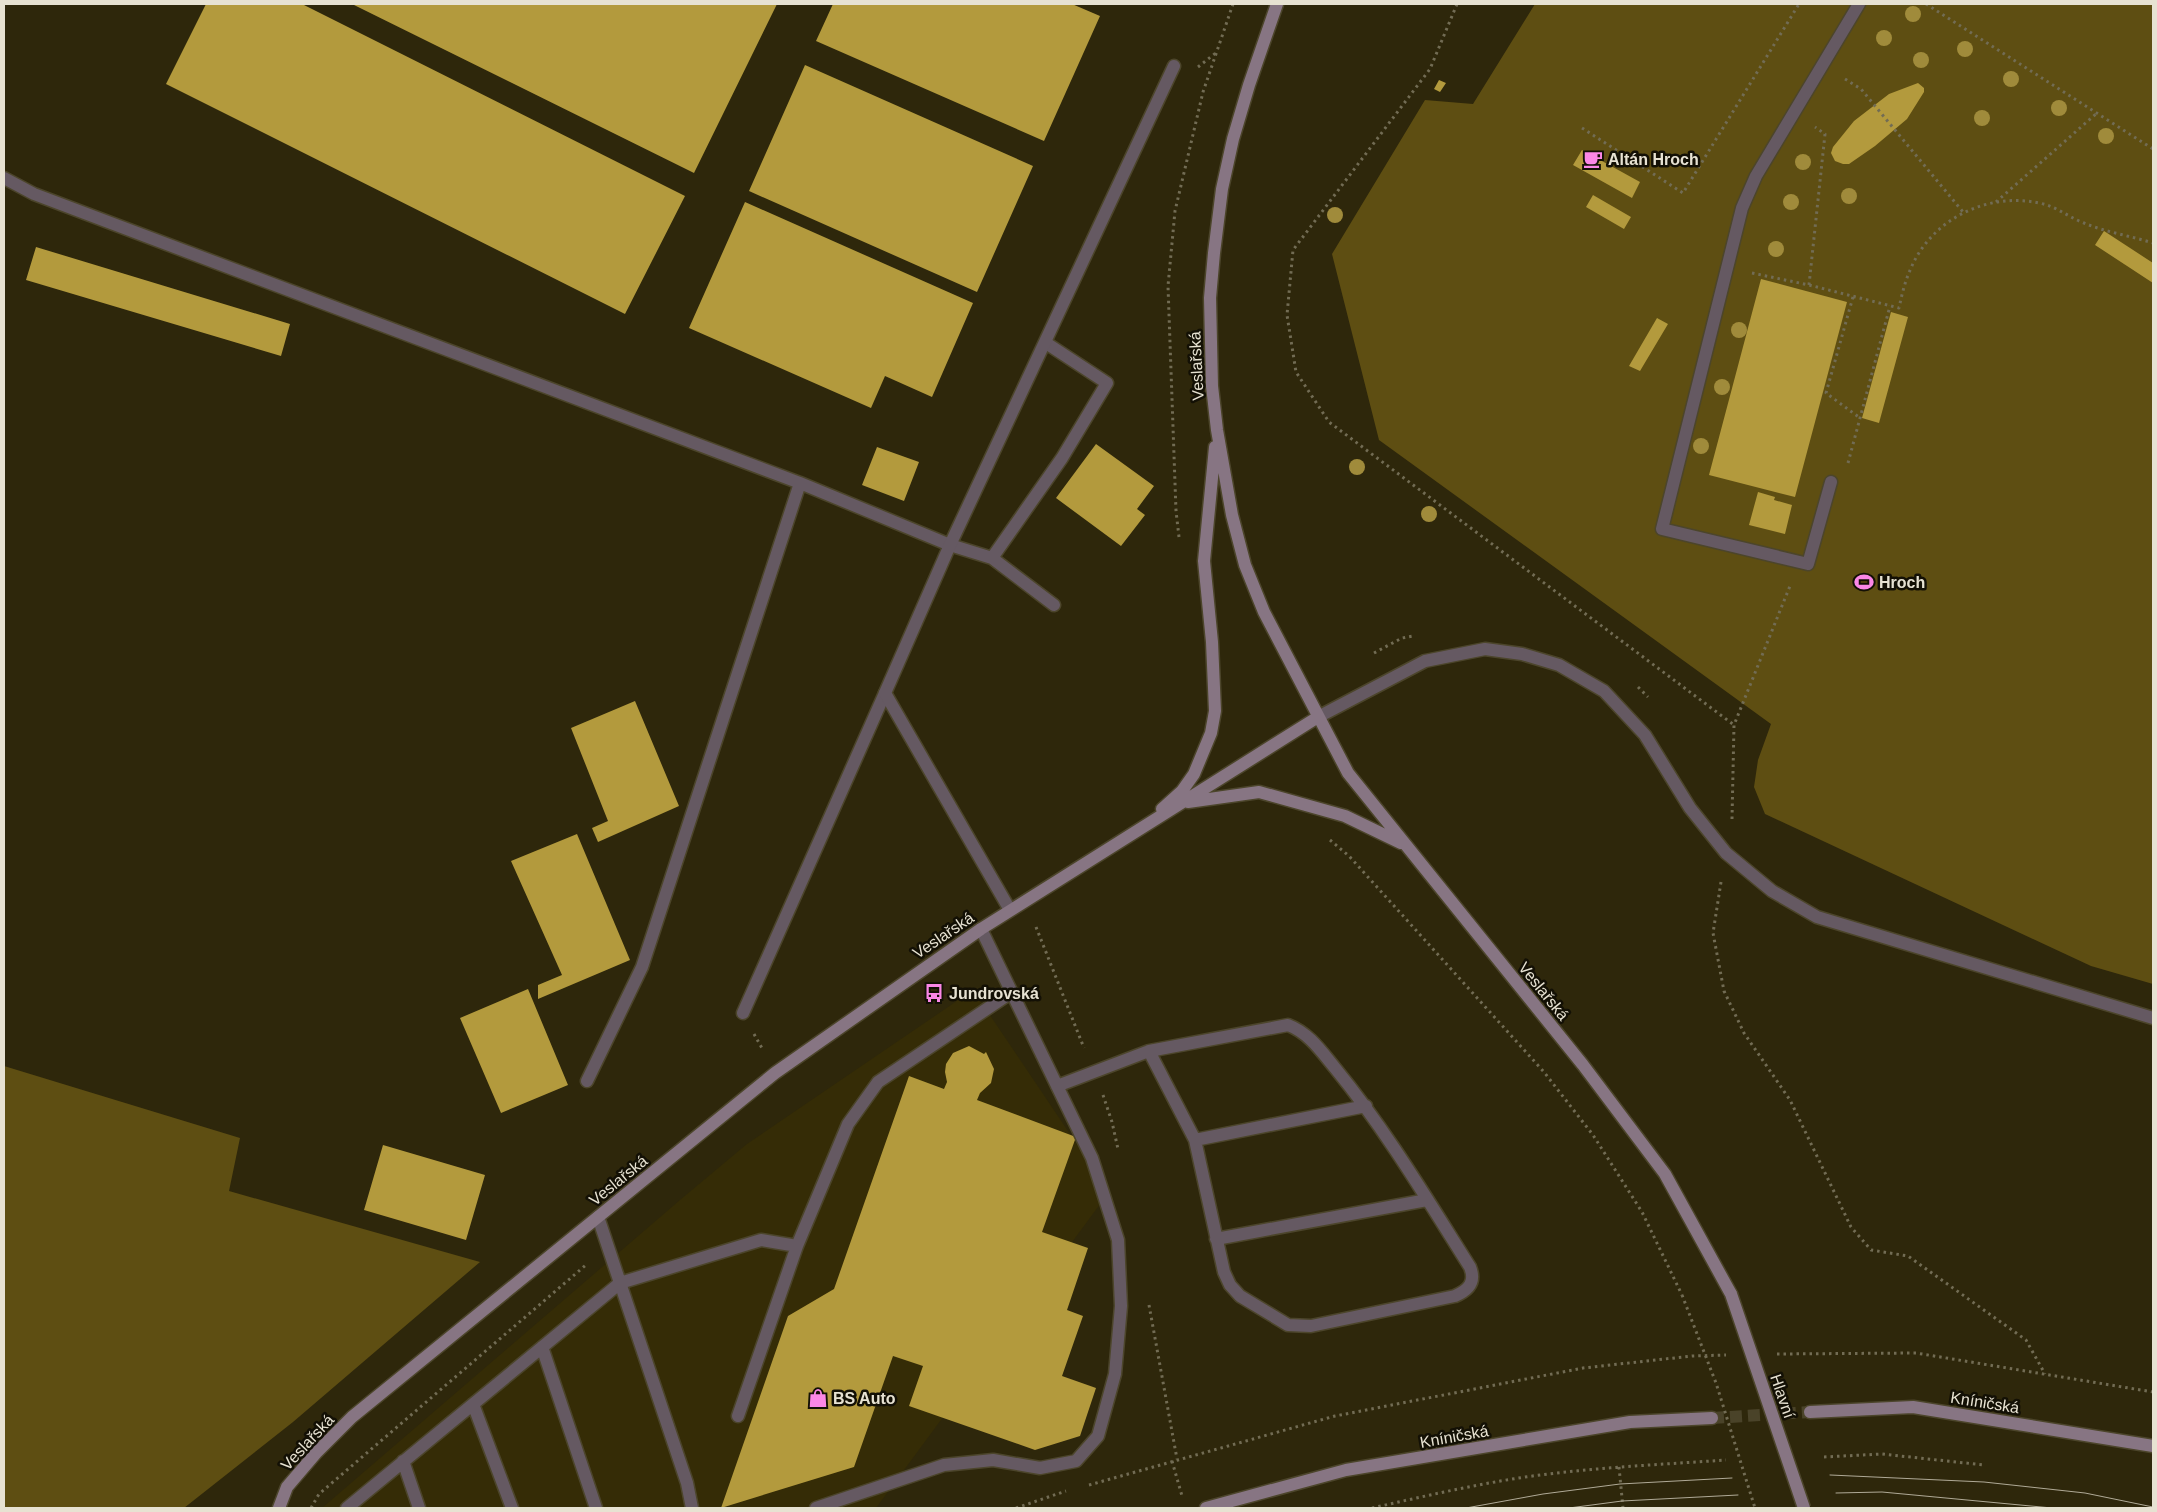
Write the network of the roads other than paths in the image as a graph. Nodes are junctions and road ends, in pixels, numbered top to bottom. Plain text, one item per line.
1 (1277, 4) edge
2 (1859, 4) edge
3 (1174, 66) dead end
4 (4, 178) edge
5 (1046, 343) junction
6 (1217, 430) junction
7 (1831, 482) road end
8 (800, 483) junction
9 (950, 545) junction
10 (992, 558) junction
11 (1054, 605) dead end
12 (885, 693) junction
13 (1318, 717) junction
14 (1183, 802) junction
15 (1141, 828) junction
16 (1404, 844) junction
17 (1010, 910) junction
18 (981, 929) junction
19 (1012, 992) junction
20 (742, 1013) road end
21 (2153, 1018) edge
22 (1149, 1051) junction
23 (587, 1080) dead end
24 (1057, 1086) junction
25 (1366, 1106) junction
26 (1195, 1140) junction
27 (1427, 1200) junction
28 (598, 1217) junction
29 (1216, 1239) junction
30 (797, 1246) junction
31 (620, 1283) junction
32 (1732, 1294) joint
33 (542, 1347) junction
34 (473, 1404) junction
35 (1810, 1412) tunnel mouth
36 (738, 1416) dead end
37 (1712, 1418) tunnel mouth
38 (2153, 1446) edge
39 (403, 1461) junction
40 (280, 1508) edge
41 (347, 1508) edge
42 (419, 1508) edge
43 (512, 1508) edge
44 (596, 1508) edge
45 (692, 1508) edge
46 (816, 1508) edge
47 (1206, 1508) edge
48 (1804, 1508) edge

1 - 6 street, Veslařská
2 - 7 street
3 - 5 street
4 - 8 street
5 - 9 street
5 - 10 street
6 - 13 street, Veslařská
6 - 15 street
8 - 9 street
8 - 23 street
9 - 10 street
9 - 12 street
10 - 11 street
12 - 17 street
12 - 20 street
13 - 14 street, Veslařská
13 - 16 street, Veslařská
13 - 21 street
14 - 15 street, Veslařská
14 - 16 street
15 - 17 street, Veslařská
16 - 32 street, Veslařská
17 - 18 street, Veslařská
18 - 19 street
18 - 28 street, Veslařská
19 - 24 street
19 - 30 street
22 - 24 street
22 - 25 street
22 - 26 street
24 - 46 street
25 - 26 street
25 - 27 street
26 - 29 street
27 - 29 street
27 - 29 street
28 - 31 street
28 - 40 street, Veslařská
30 - 31 street
30 - 36 street
31 - 33 street
31 - 45 street
32 - 48 street, Hlavní, bridge
33 - 34 street
33 - 44 street
34 - 39 street
34 - 43 street
35 - 38 street, Kníničská
37 - 47 street, Kníničská
39 - 41 street
39 - 42 street

